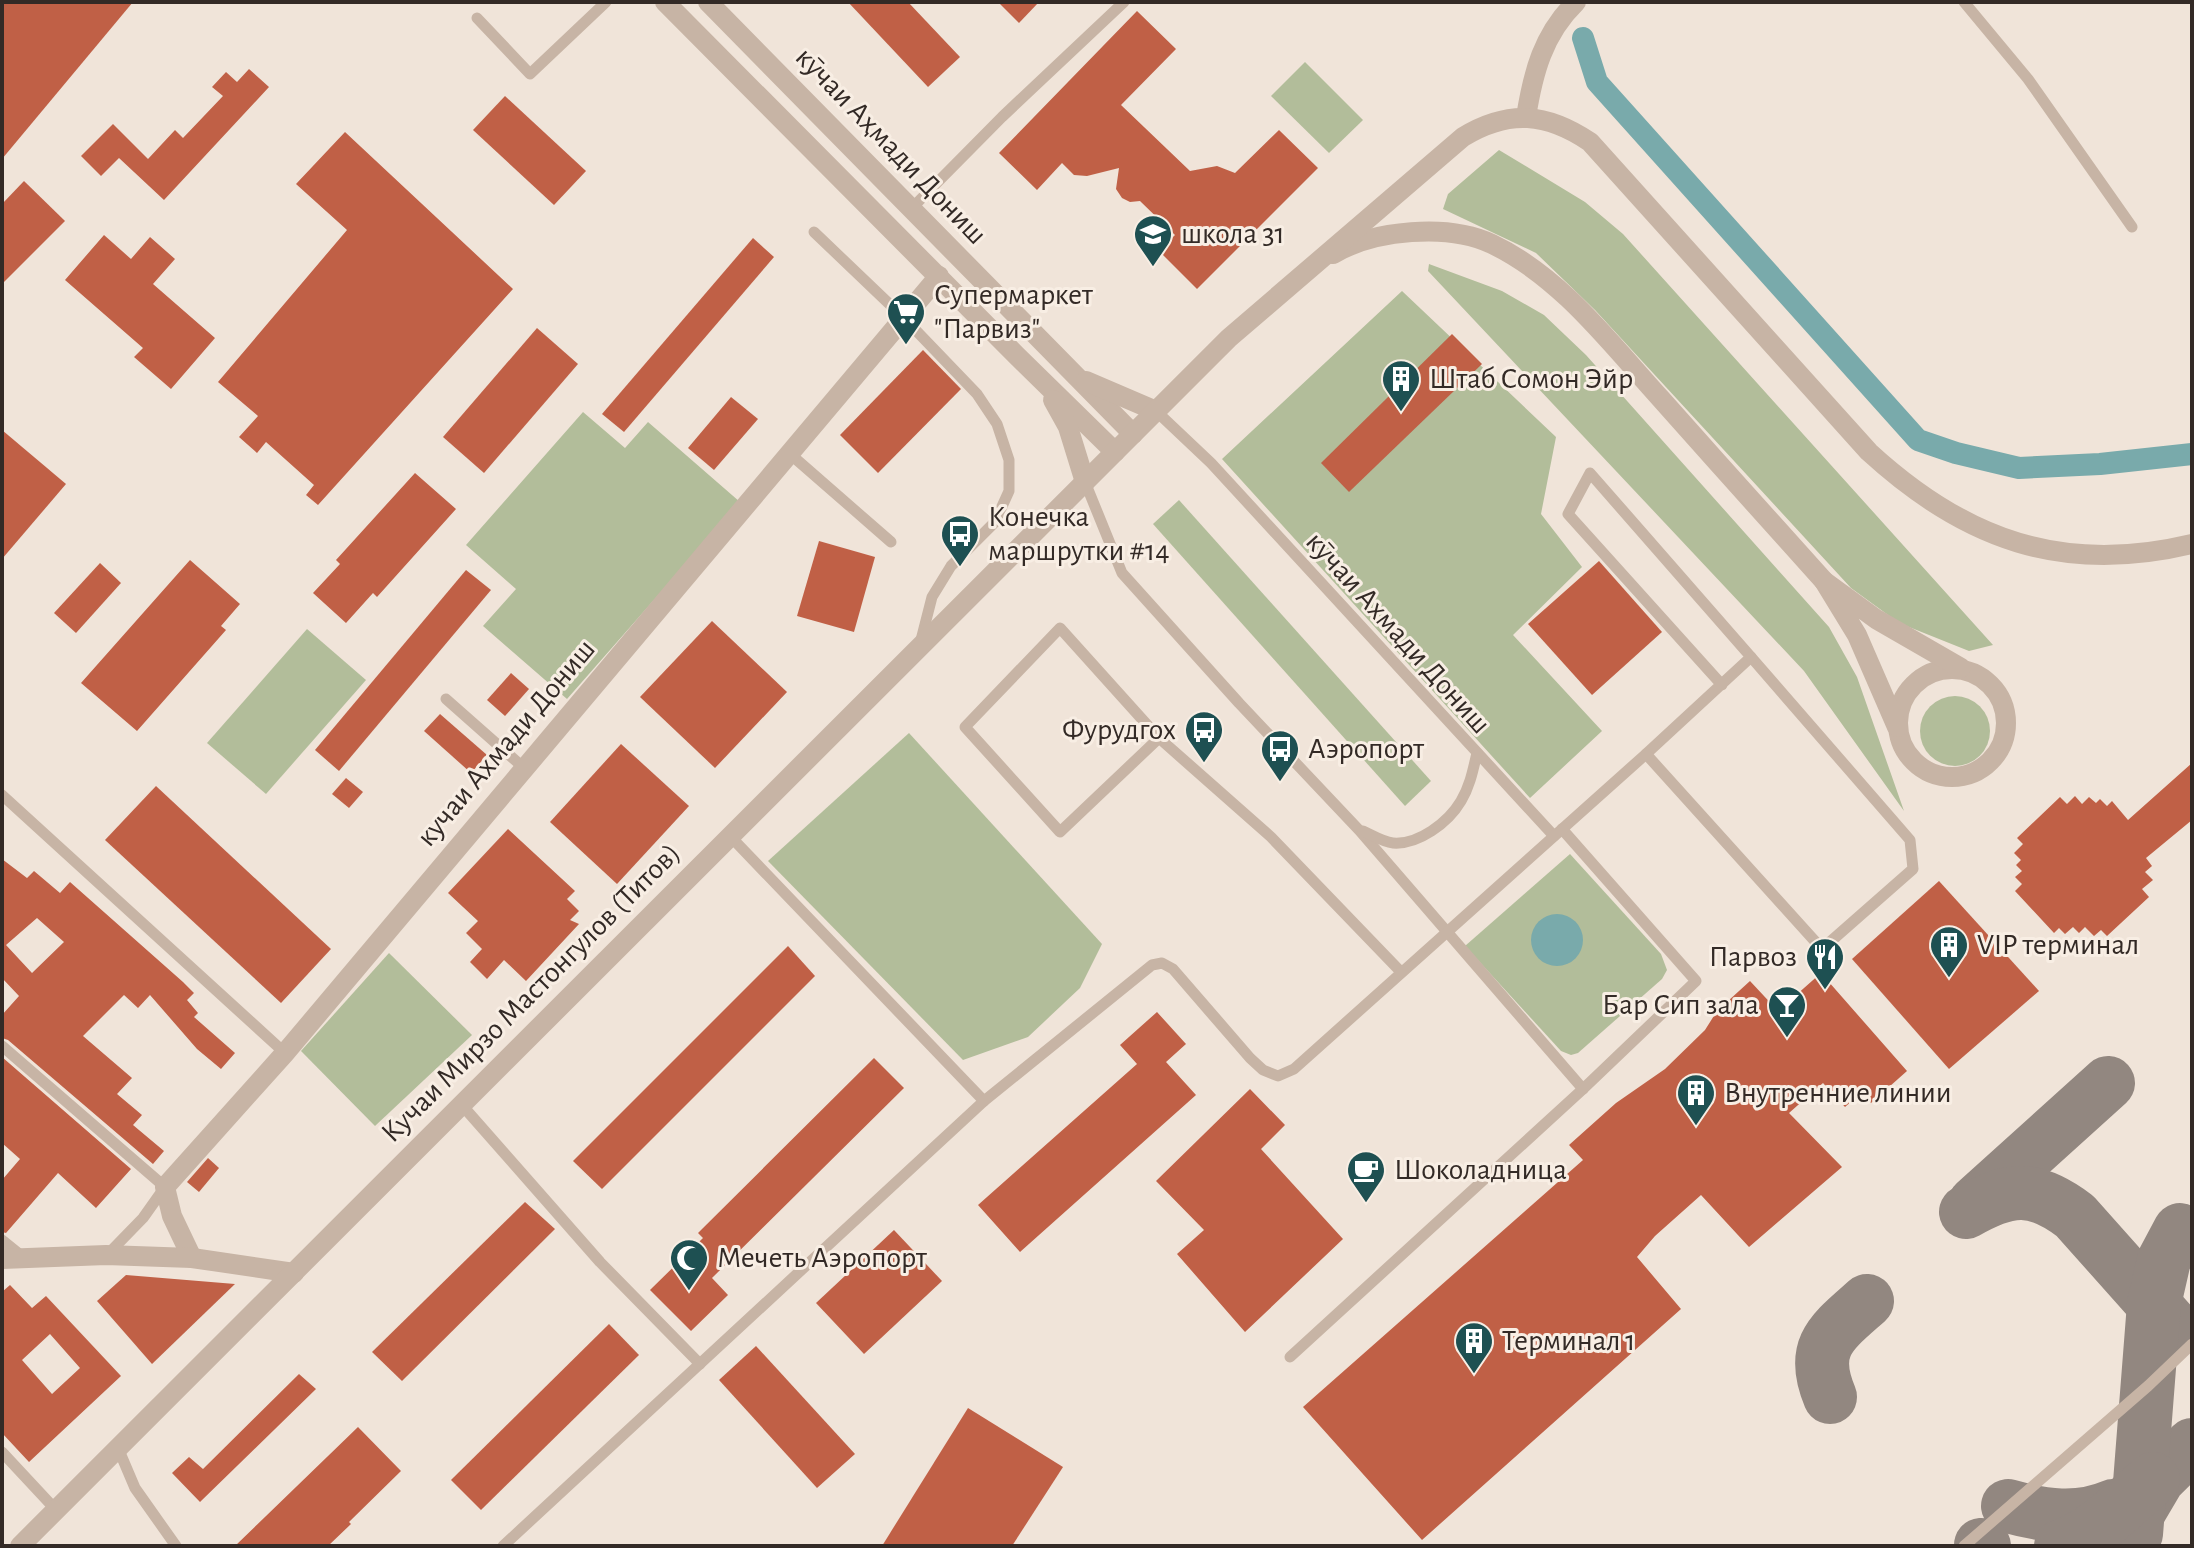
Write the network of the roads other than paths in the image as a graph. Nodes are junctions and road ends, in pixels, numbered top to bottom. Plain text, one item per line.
1 (606, 2) edge
2 (665, 2) edge
3 (708, 2) edge
4 (1124, 2) edge
5 (1576, 2) edge
6 (1964, 2) edge
7 (477, 18) dead end
8 (1526, 117) junction
9 (912, 208) junction
10 (2132, 227) dead end
11 (814, 232) dead end
12 (1312, 267) junction
13 (939, 276) junction
14 (904, 318) junction
15 (1061, 364) junction
16 (1041, 381) junction
17 (1156, 411) junction
18 (1133, 434) junction
19 (1115, 452) junction
20 (789, 453) junction
21 (1085, 482) junction
22 (891, 542) dead end
23 (2192, 544) edge
24 (1824, 581) junction
25 (919, 648) junction
26 (1751, 657) junction
27 (1965, 670) junction
28 (1722, 685) junction
29 (446, 699) dead end
30 (1898, 729) junction
31 (1159, 738) junction
32 (1477, 753) junction
33 (1646, 754) junction
34 (524, 768) junction
35 (2, 795) edge
36 (1359, 830) junction
37 (1558, 832) junction
38 (730, 836) junction
39 (1447, 931) junction
40 (1401, 972) junction
41 (2, 1046) edge
42 (285, 1053) junction
43 (1583, 1089) junction
44 (984, 1101) junction
45 (461, 1104) junction
46 (165, 1187) junction
47 (2, 1240) edge
48 (106, 1255) junction
49 (192, 1258) junction
50 (2, 1259) edge
51 (24, 1259) junction
52 (294, 1273) junction
53 (2192, 1344) edge
54 (1290, 1357) dead end
55 (700, 1364) junction
56 (118, 1448) junction
57 (2, 1452) edge
58 (56, 1510) junction
59 (20, 1546) edge
60 (176, 1546) edge
61 (503, 1546) edge
62 (1964, 1546) edge

1 - 7 lane
2 - 13 street
3 - 9 street, кӯчаи Аҳмади Дониш
4 - 9 lane
5 - 8 street
6 - 10 lane
8 - 12 street
8 - 23 street
9 - 15 street, кӯчаи Аҳмади Дониш
11 - 14 lane
12 - 17 street, Кучаи Мирзо Мастонгулов (Титов)
12 - 24 street
13 - 14 street, кучаи Ахмади Дониш
13 - 16 street
14 - 20 street, кучаи Ахмади Дониш
14 - 25 lane
15 - 17 street
15 - 18 street, кӯчаи Аҳмади Дониш
16 - 19 street
16 - 21 street
17 - 18 street, Кучаи Мирзо Мастонгулов (Титов)
17 - 32 lane, кӯчаи Ахмади Дониш
18 - 19 street, Кучаи Мирзо Мастонгулов (Титов)
19 - 21 street, Кучаи Мирзо Мастонгулов (Титов)
20 - 22 lane
20 - 34 street, кучаи Ахмади Дониш
21 - 25 street, Кучаи Мирзо Мастонгулов (Титов)
21 - 36 lane, кӯчаи Ахмади Дониш
24 - 27 street
24 - 30 street
25 - 38 street, Кучаи Мирзо Мастонгулов (Титов)
26 - 28 lane
26 - 28 lane
26 - 33 lane
27 - 30 street
27 - 30 street
28 - 33 lane
29 - 34 lane
31 - 31 lane
31 - 40 lane
32 - 36 lane, кӯчаи Ахмади Дониш
32 - 37 lane
33 - 37 lane
34 - 42 street, кучаи Ахмади Дониш
35 - 42 lane
36 - 39 lane
37 - 39 lane
37 - 43 lane
38 - 44 lane
38 - 45 street, Кучаи Мирзо Мастонгулов (Титов)
39 - 40 lane
39 - 43 lane
40 - 44 lane
41 - 46 lane
42 - 46 street, кучаи Ахмади Дониш
43 - 54 lane
44 - 55 lane
45 - 52 street, Кучаи Мирзо Мастонгулов (Титов)
45 - 55 lane
46 - 48 lane
46 - 49 street
47 - 51 lane
48 - 49 street
48 - 51 street
49 - 52 street
50 - 51 street
52 - 56 street, Кучаи Мирзо Мастонгулов (Титов)
53 - 62 lane
55 - 61 lane
56 - 58 street, Кучаи Мирзо Мастонгулов (Титов)
56 - 60 lane
57 - 58 lane
58 - 59 street, Кучаи Мирзо Мастонгулов (Титов)

